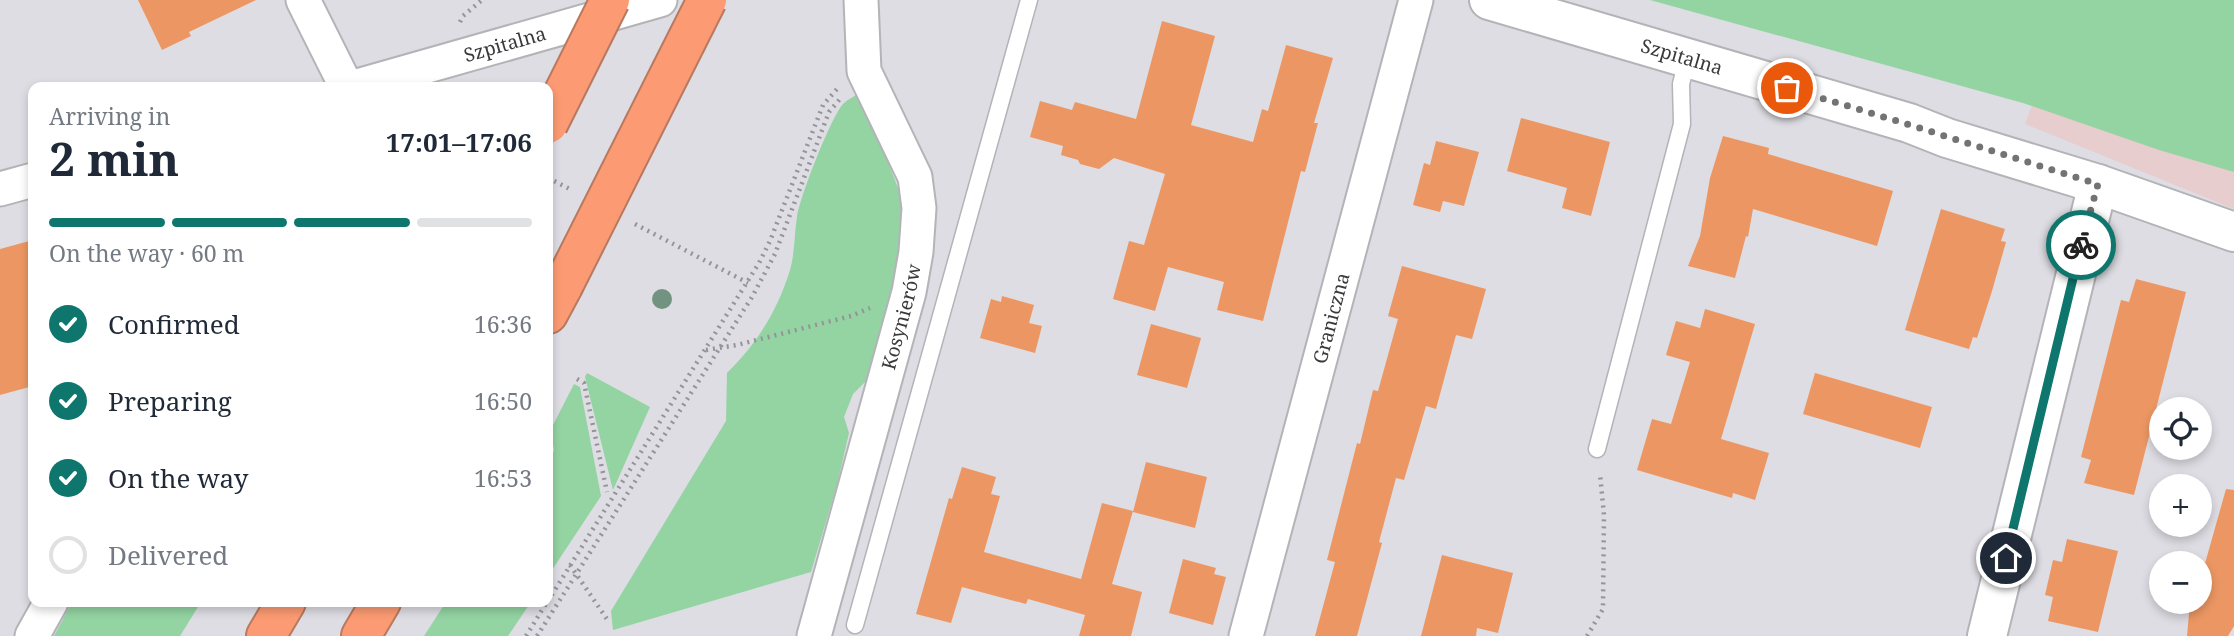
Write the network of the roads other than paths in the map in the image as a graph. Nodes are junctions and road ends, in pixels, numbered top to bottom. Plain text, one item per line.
1 (303, 0) edge
2 (610, 0) edge
3 (660, 0) edge
4 (707, 0) edge
5 (862, 0) edge
6 (1029, 0) edge
7 (1416, 0) edge
8 (1489, 0) edge
9 (1688, 60) junction
10 (345, 82) edge
11 (369, 82) edge
12 (553, 114) edge
13 (28, 181) edge
14 (2098, 184) junction
15 (0, 189) edge
16 (2234, 232) edge
17 (555, 300) edge
18 (1597, 449) road end
19 (48, 607) edge
20 (283, 607) edge
21 (379, 607) edge
22 (855, 625) dead end
23 (32, 636) edge
24 (266, 636) edge
25 (361, 636) edge
26 (814, 636) edge
27 (1247, 636) edge
28 (1987, 636) edge

1 - 10 street
2 - 12 highway, bridge
3 - 11 street, Szpitalna
4 - 17 highway, bridge
5 - 26 street, Kosynierów
6 - 22 lane
7 - 27 street, Graniczna
8 - 9 street, Szpitalna
9 - 14 street, Szpitalna
9 - 18 lane
13 - 15 street
14 - 16 street, Szpitalna
14 - 28 street
19 - 23 street
20 - 24 highway
21 - 25 highway

